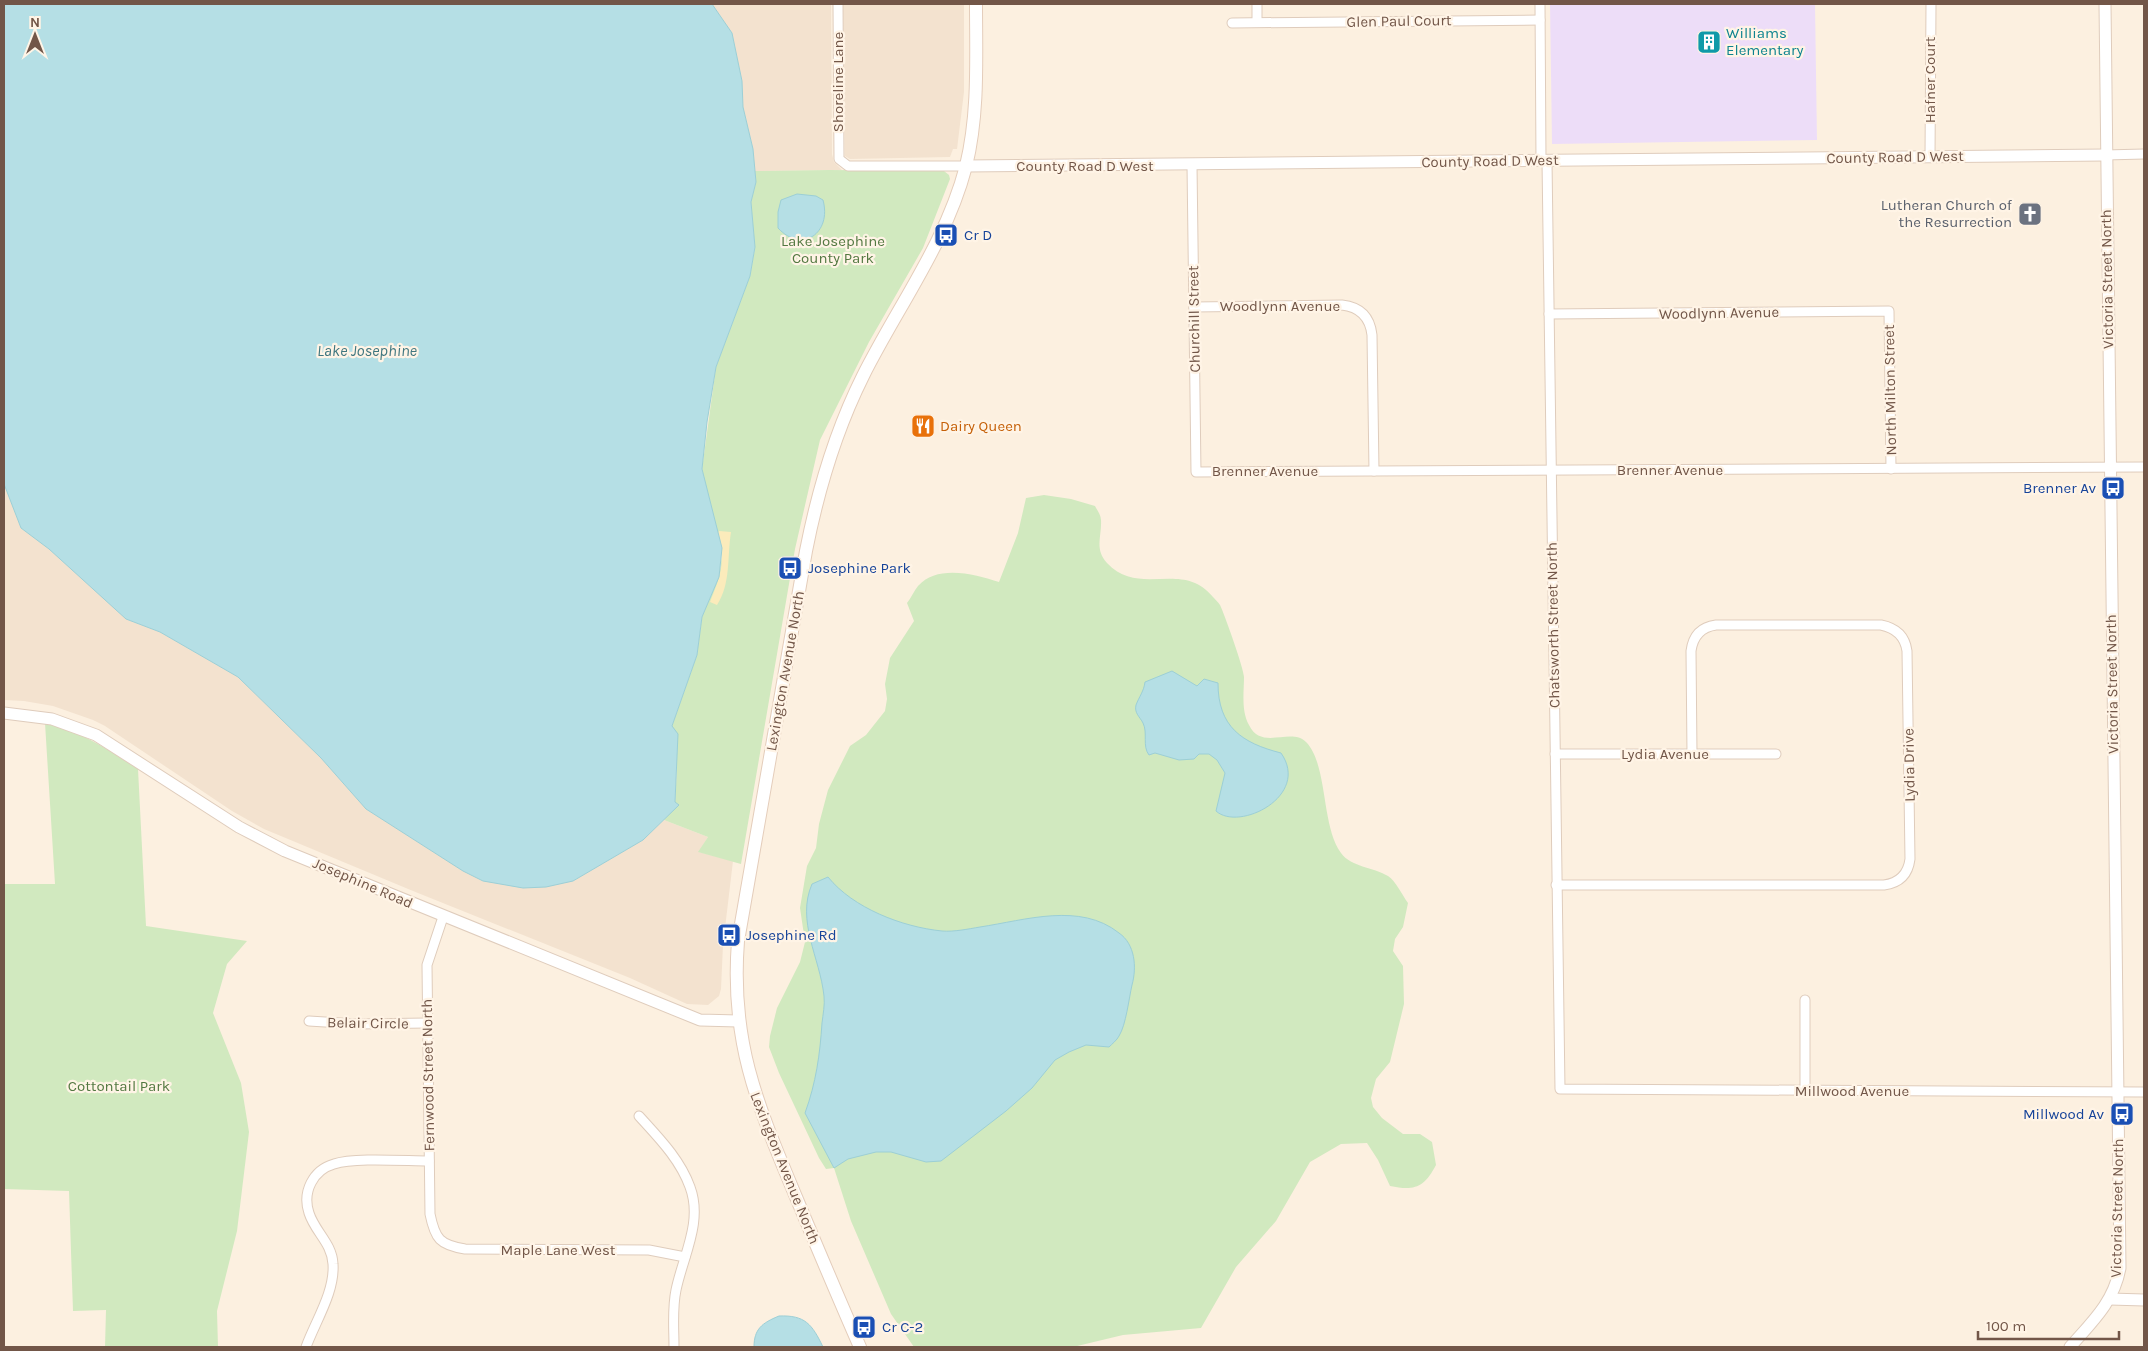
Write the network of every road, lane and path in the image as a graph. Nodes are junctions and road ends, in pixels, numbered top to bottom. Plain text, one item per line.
1 (838, 4) edge
2 (976, 4) edge
3 (1257, 4) edge
4 (1540, 4) edge
5 (1930, 4) edge
6 (2105, 4) edge
7 (1540, 20) junction
8 (1257, 22) junction
9 (1232, 23) dead end
10 (2144, 154) edge
11 (2105, 155) junction
12 (1930, 157) junction
13 (839, 160) joint
14 (1544, 160) junction
15 (1192, 165) junction
16 (966, 166) junction
17 (1194, 307) junction
18 (1890, 311) joint
19 (1549, 314) junction
20 (2109, 467) junction
21 (2144, 467) edge
22 (1891, 468) junction
23 (1551, 470) junction
24 (1374, 471) junction
25 (1196, 472) joint
26 (4, 713) edge
27 (1555, 754) junction
28 (1692, 754) junction
29 (1776, 754) dead end
30 (1556, 885) junction
31 (443, 917) junction
32 (1805, 1000) dead end
33 (309, 1021) dead end
34 (738, 1021) junction
35 (427, 1024) junction
36 (1560, 1089) joint
37 (1805, 1091) junction
38 (2144, 1092) edge
39 (2118, 1093) junction
40 (639, 1116) dead end
41 (429, 1161) junction
42 (436, 1235) joint
43 (684, 1257) junction
44 (2110, 1299) junction
45 (2144, 1300) edge
46 (306, 1347) edge
47 (674, 1347) edge
48 (860, 1347) edge
49 (2070, 1347) edge

1 - 13 street, Shoreline Lane
2 - 16 main road, Lexington Avenue North
3 - 8 street
4 - 7 street, Chatsworth Street North
5 - 12 street, Hafner Court
6 - 11 street, Victoria Street North
7 - 8 street, Glen Paul Court
7 - 14 street, Chatsworth Street North
8 - 9 street, Glen Paul Court
10 - 11 street, County Road D West
11 - 12 street, County Road D West
11 - 20 street, Victoria Street North
12 - 14 street, County Road D West
13 - 16 street, County Road D West
14 - 15 street, County Road D West
14 - 19 street, Chatsworth Street North
15 - 16 street, County Road D West
15 - 17 street, Churchill Street
16 - 34 main road, Lexington Avenue North
17 - 24 street, Woodlynn Avenue
17 - 25 street, Churchill Street
18 - 19 street, Woodlynn Avenue
18 - 22 street, North Milton Street
19 - 23 street, Chatsworth Street North
20 - 21 street, Brenner Avenue
20 - 22 street, Brenner Avenue
20 - 39 street, Victoria Street North
22 - 23 street, Brenner Avenue
23 - 24 street, Brenner Avenue
23 - 27 street, Chatsworth Street North
24 - 25 street, Brenner Avenue
26 - 31 street, Josephine Road
27 - 28 street, Lydia Avenue
27 - 30 street, Chatsworth Street North
28 - 29 street, Lydia Avenue
28 - 30 street, Lydia Drive
30 - 36 street, Chatsworth Street North
31 - 34 street, Josephine Road
31 - 35 street, Fernwood Street North
32 - 37 street
33 - 35 street, Belair Circle
34 - 48 main road, Lexington Avenue North
35 - 41 street, Fernwood Street North
36 - 37 street, Millwood Avenue
37 - 39 street, Millwood Avenue
38 - 39 street, Millwood Avenue
39 - 44 street, Victoria Street North
40 - 43 street
41 - 42 street, Fernwood Street North
41 - 46 street
42 - 43 street, Maple Lane West
43 - 47 street
44 - 45 street
44 - 49 street, Victoria Street North

